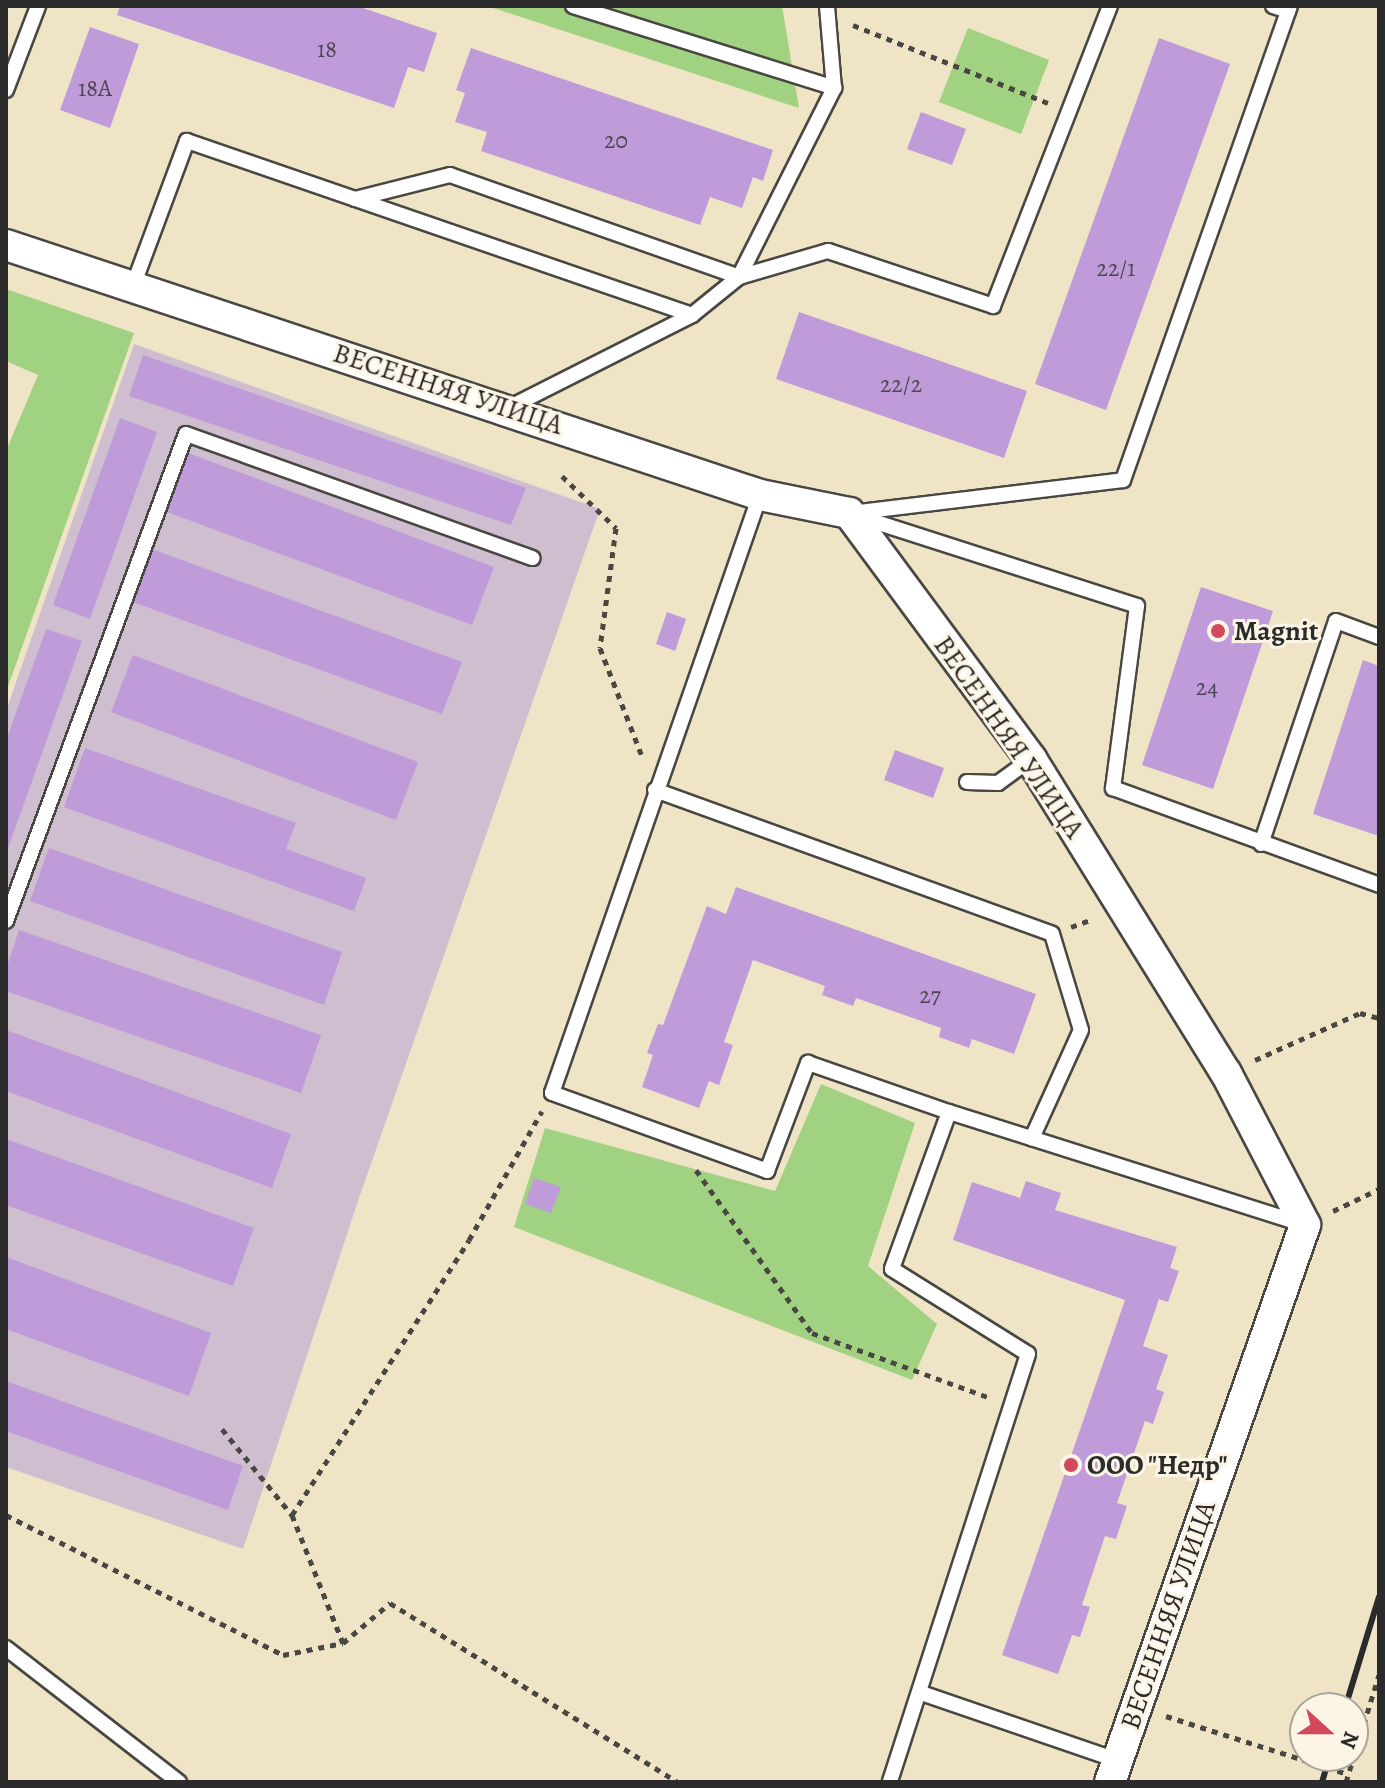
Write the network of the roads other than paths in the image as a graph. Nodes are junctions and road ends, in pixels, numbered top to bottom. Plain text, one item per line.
1 (38, 6) edge
2 (573, 6) edge
3 (1110, 6) edge
4 (1273, 6) edge
5 (1289, 8) edge
6 (826, 10) edge
7 (834, 88) junction
8 (6, 90) edge
9 (354, 200) junction
10 (6, 245) edge
11 (739, 277) junction
12 (133, 286) junction
13 (692, 315) junction
14 (507, 408) junction
15 (760, 495) junction
16 (849, 513) junction
17 (533, 558) dead end
18 (1379, 637) edge
19 (1031, 759) junction
20 (967, 782) dead end
21 (655, 790) junction
22 (1261, 844) junction
23 (1379, 885) edge
24 (6, 921) edge
25 (949, 1112) junction
26 (1032, 1138) junction
27 (1305, 1225) junction
28 (6, 1648) edge
29 (921, 1693) junction
30 (1114, 1771) edge
31 (179, 1782) edge
32 (890, 1782) edge

1 - 8 lane
2 - 7 lane
3 - 11 lane
4 - 5 lane
5 - 16 lane
6 - 7 lane
7 - 11 lane
9 - 11 lane
9 - 12 lane
9 - 13 lane
10 - 12 street, ВЕСЕННЯЯ УЛИЦА
11 - 13 lane
12 - 14 street, ВЕСЕННЯЯ УЛИЦА
13 - 14 lane
14 - 15 street, ВЕСЕННЯЯ УЛИЦА
15 - 16 street, ВЕСЕННЯЯ УЛИЦА
15 - 21 lane
16 - 19 street, ВЕСЕННЯЯ УЛИЦА
16 - 22 lane
17 - 24 lane
18 - 22 lane
19 - 20 lane
19 - 27 street, ВЕСЕННЯЯ УЛИЦА
21 - 25 lane
21 - 26 lane
22 - 23 lane
25 - 26 lane
25 - 29 lane
26 - 27 lane
27 - 30 street, ВЕСЕННЯЯ УЛИЦА
28 - 31 lane
29 - 30 lane
29 - 32 lane

